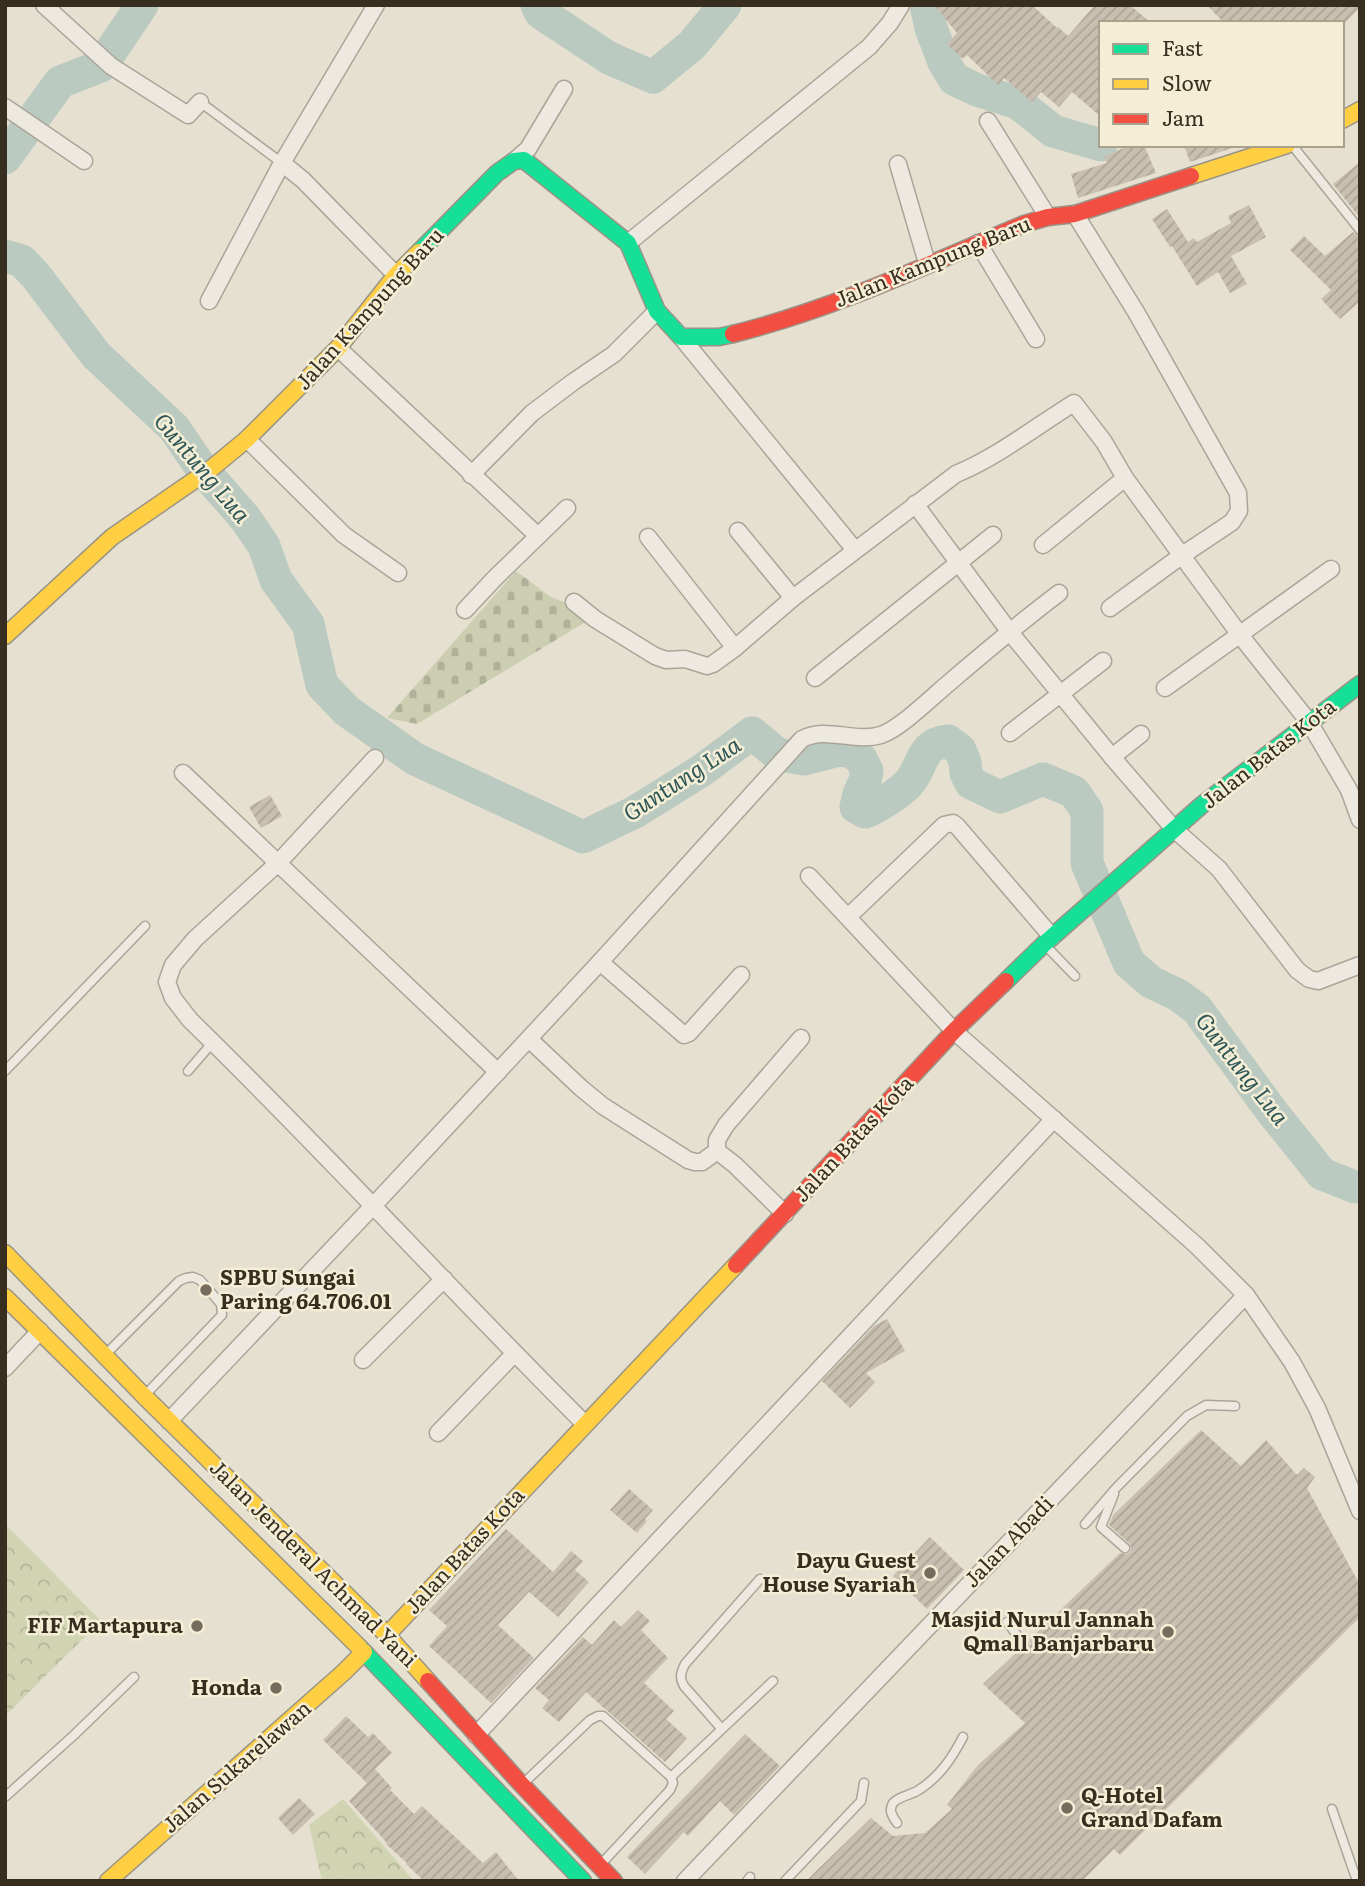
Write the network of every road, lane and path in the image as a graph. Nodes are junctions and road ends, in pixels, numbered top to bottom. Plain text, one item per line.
1 (44, 5) edge
2 (376, 5) edge
3 (901, 5) edge
4 (564, 89) dead end
5 (200, 102) joint
6 (5, 107) edge
7 (1360, 110) edge
8 (1344, 119) edge
9 (988, 121) dead end
10 (1281, 147) edge
11 (1294, 147) edge
12 (514, 161) junction
13 (83, 162) dead end
14 (282, 163) junction
15 (898, 164) dead end
16 (1075, 214) junction
17 (1048, 217) junction
18 (1360, 230) edge
19 (628, 243) junction
20 (978, 243) junction
21 (927, 263) junction
22 (396, 275) junction
23 (209, 301) dead end
24 (657, 311) junction
25 (681, 337) junction
26 (1036, 339) dead end
27 (338, 348) junction
28 (247, 439) junction
29 (471, 475) junction
30 (1125, 478) junction
31 (915, 505) junction
32 (567, 508) dead end
33 (738, 531) dead end
34 (993, 535) dead end
35 (538, 536) junction
36 (648, 537) dead end
37 (1043, 545) dead end
38 (855, 550) junction
39 (1181, 556) junction
40 (958, 562) junction
41 (1331, 569) dead end
42 (398, 573) dead end
43 (1059, 593) dead end
44 (793, 598) junction
45 (574, 603) dead end
46 (1110, 608) dead end
47 (466, 610) dead end
48 (1009, 631) junction
49 (1240, 635) junction
50 (5, 636) edge
51 (735, 648) junction
52 (1103, 661) dead end
53 (815, 678) dead end
54 (1360, 684) edge
55 (1165, 688) dead end
56 (1060, 694) junction
57 (1309, 722) junction
58 (1010, 733) dead end
59 (1141, 734) dead end
60 (1112, 757) junction
61 (375, 758) dead end
62 (183, 773) dead end
63 (1360, 820) edge
64 (1174, 829) junction
65 (278, 863) junction
66 (809, 876) dead end
67 (848, 917) junction
68 (145, 926) dead end
69 (1048, 940) junction
70 (600, 962) junction
71 (1360, 965) edge
72 (741, 975) dead end
73 (1075, 976) dead end
74 (954, 1031) junction
75 (529, 1038) junction
76 (801, 1038) dead end
77 (213, 1042) junction
78 (5, 1071) edge
79 (188, 1071) dead end
80 (498, 1072) junction
81 (1054, 1119) junction
82 (717, 1151) junction
83 (373, 1206) junction
84 (785, 1213) junction
85 (5, 1252) edge
86 (443, 1279) junction
87 (1246, 1295) junction
88 (5, 1297) edge
89 (40, 1331) junction
90 (514, 1354) junction
91 (105, 1356) junction
92 (363, 1360) dead end
93 (5, 1368) edge
94 (144, 1396) junction
95 (1235, 1406) dead end
96 (169, 1421) junction
97 (585, 1424) junction
98 (438, 1433) dead end
99 (225, 1474) junction
100 (1116, 1488) junction
101 (205, 1496) junction
102 (1360, 1511) edge
103 (1085, 1524) dead end
104 (1125, 1548) dead end
105 (760, 1579) dead end
106 (1007, 1622) dead end
107 (387, 1635) junction
108 (1024, 1644) dead end
109 (364, 1652) junction
110 (134, 1676) dead end
111 (773, 1681) dead end
112 (721, 1728) junction
113 (476, 1735) junction
114 (963, 1737) dead end
115 (671, 1777) junction
116 (864, 1783) dead end
117 (522, 1785) junction
118 (5, 1797) edge
119 (1332, 1809) dead end
120 (897, 1823) dead end
121 (600, 1866) junction
122 (108, 1881) edge
123 (583, 1881) edge
124 (614, 1881) edge
125 (685, 1881) edge
126 (785, 1881) edge
127 (1357, 1881) edge

1 - 5 street
2 - 14 street
3 - 19 street
4 - 12 street
5 - 14 lane
6 - 13 street
7 - 8 main road
9 - 17 street
10 - 16 main road, Jalan Kampung Baru
11 - 18 lane
12 - 19 main road
12 - 22 main road, Jalan Kampung Baru
14 - 22 street
14 - 23 street
15 - 21 street
16 - 17 main road, Jalan Kampung Baru
16 - 39 street
17 - 20 main road, Jalan Kampung Baru
19 - 24 main road
20 - 21 main road, Jalan Kampung Baru
20 - 26 street
21 - 25 main road, Jalan Kampung Baru
22 - 27 main road, Jalan Kampung Baru
24 - 25 main road
24 - 29 street
25 - 38 street
27 - 28 main road, Jalan Kampung Baru
27 - 29 street
28 - 42 street
28 - 50 main road, Jalan Kampung Baru
29 - 35 street
30 - 31 street
30 - 37 street
30 - 39 street
31 - 38 street
31 - 40 street
32 - 35 street
33 - 44 street
34 - 40 street
35 - 47 street
36 - 51 street
38 - 44 street
39 - 46 street
39 - 49 street
40 - 48 street
40 - 53 street
41 - 49 street
43 - 48 street
44 - 51 street
45 - 51 street
48 - 56 street
48 - 70 street
49 - 55 street
49 - 57 street
52 - 56 street
54 - 57 main road, Jalan Batas Kota
56 - 58 street
56 - 60 street
57 - 63 street
57 - 64 main road, Jalan Batas Kota
59 - 60 street
60 - 64 street
61 - 65 street
62 - 65 street
64 - 69 main road, Jalan Batas Kota
64 - 71 street
65 - 77 street
65 - 80 street
66 - 67 street
67 - 69 street
67 - 74 street
68 - 78 lane
69 - 73 lane
69 - 74 main road, Jalan Batas Kota
70 - 72 street
70 - 75 street
74 - 81 street
74 - 84 main road, Jalan Batas Kota
75 - 80 street
75 - 82 street
76 - 82 street
77 - 79 lane
77 - 83 street
80 - 83 street
81 - 87 street
81 - 113 street
82 - 84 street
83 - 86 street
83 - 96 street
84 - 97 main road, Jalan Batas Kota
85 - 91 main road, Jalan Jenderal Achmad Yani
86 - 90 street
86 - 92 street
87 - 102 street
87 - 125 street, Jalan Abadi
88 - 89 main road, Jalan Jenderal Achmad Yani
89 - 93 street
89 - 101 main road, Jalan Jenderal Achmad Yani
90 - 97 street
90 - 98 street
91 - 94 main road, Jalan Jenderal Achmad Yani
91 - 94 lane
94 - 96 main road, Jalan Jenderal Achmad Yani
95 - 100 lane
96 - 99 main road, Jalan Jenderal Achmad Yani
97 - 107 main road, Jalan Batas Kota
99 - 101 main road
99 - 107 main road, Jalan Jenderal Achmad Yani
100 - 103 lane
100 - 104 lane
101 - 109 main road, Jalan Jenderal Achmad Yani
105 - 112 lane
106 - 108 lane
107 - 113 main road, Jalan Jenderal Achmad Yani
109 - 122 main road, Jalan Sukarelawan
109 - 123 main road, Jalan Jenderal Achmad Yani
110 - 118 lane
111 - 112 lane
112 - 115 lane
113 - 117 main road, Jalan Jenderal Achmad Yani
114 - 120 lane
115 - 117 lane
115 - 121 lane
116 - 126 lane
117 - 121 main road, Jalan Jenderal Achmad Yani
119 - 127 lane
121 - 124 main road, Jalan Jenderal Achmad Yani

